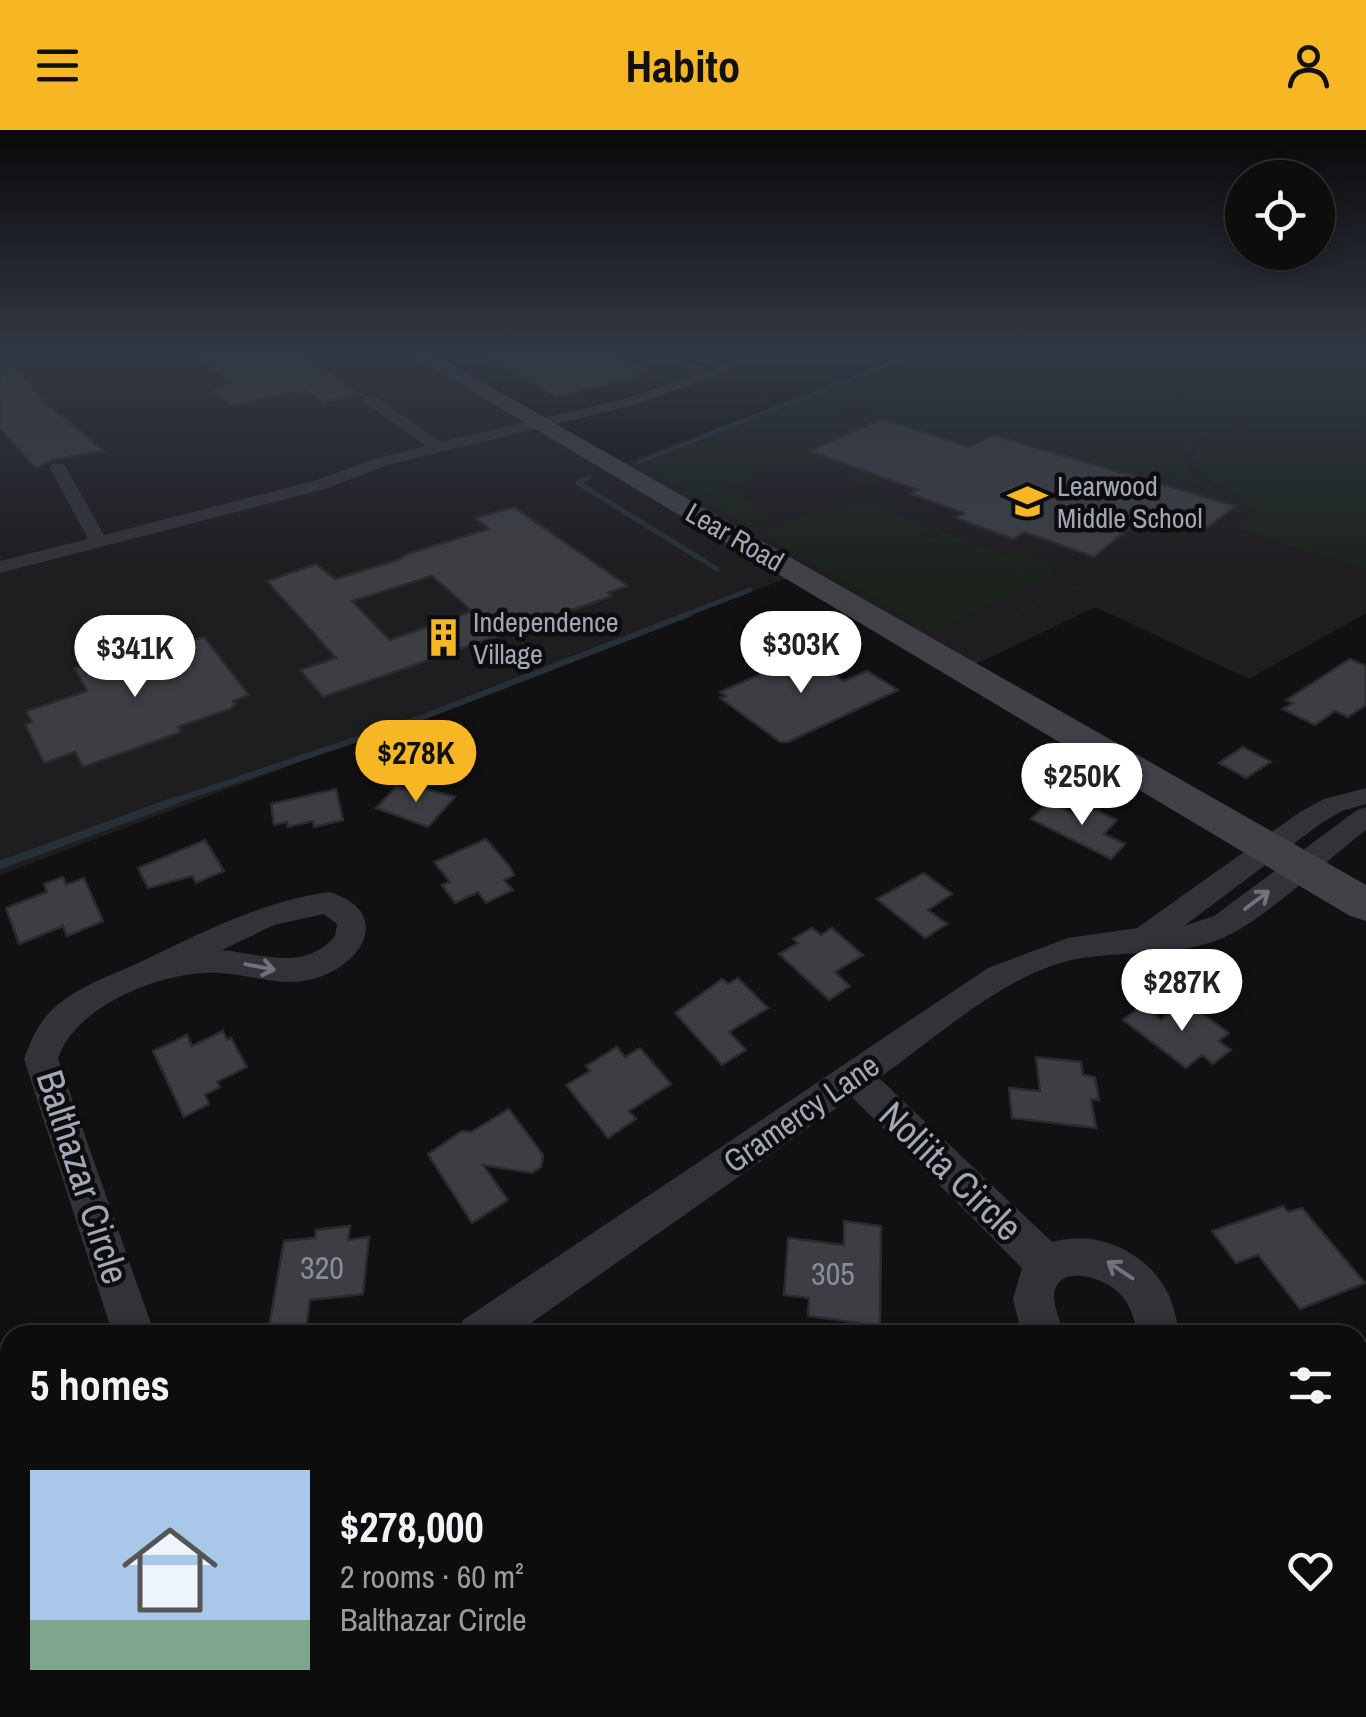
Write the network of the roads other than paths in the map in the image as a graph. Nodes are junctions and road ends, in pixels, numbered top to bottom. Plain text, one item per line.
1 (406, 425) edge
2 (536, 425) edge
3 (543, 425) edge
4 (439, 448) junction
5 (58, 468) dead end
6 (98, 541) junction
7 (0, 567) edge
8 (1366, 796) edge
9 (1366, 816) edge
10 (1268, 848) junction
11 (1300, 866) junction
12 (1366, 905) edge
13 (1144, 939) junction
14 (163, 966) junction
15 (854, 1076) junction
16 (1047, 1264) junction
17 (131, 1325) edge
18 (493, 1325) edge
19 (1040, 1325) edge
20 (1156, 1325) edge

1 - 4 street
2 - 4 street
3 - 10 street, Lear Road
4 - 6 street
5 - 6 street
6 - 7 street
8 - 10 street, Gramercy Lane
9 - 11 street, Gramercy Lane
10 - 11 street, Lear Road
10 - 13 street, Gramercy Lane
11 - 12 street, Lear Road
13 -> 11 street, Gramercy Lane
13 - 15 street, Gramercy Lane
14 -> 14 street, Balthazar Circle
14 - 17 street, Balthazar Circle
15 - 16 street, Noliita Circle
15 - 18 street, Gramercy Lane
16 - 19 street, Noliita Circle
20 -> 16 street, Noliita Circle

